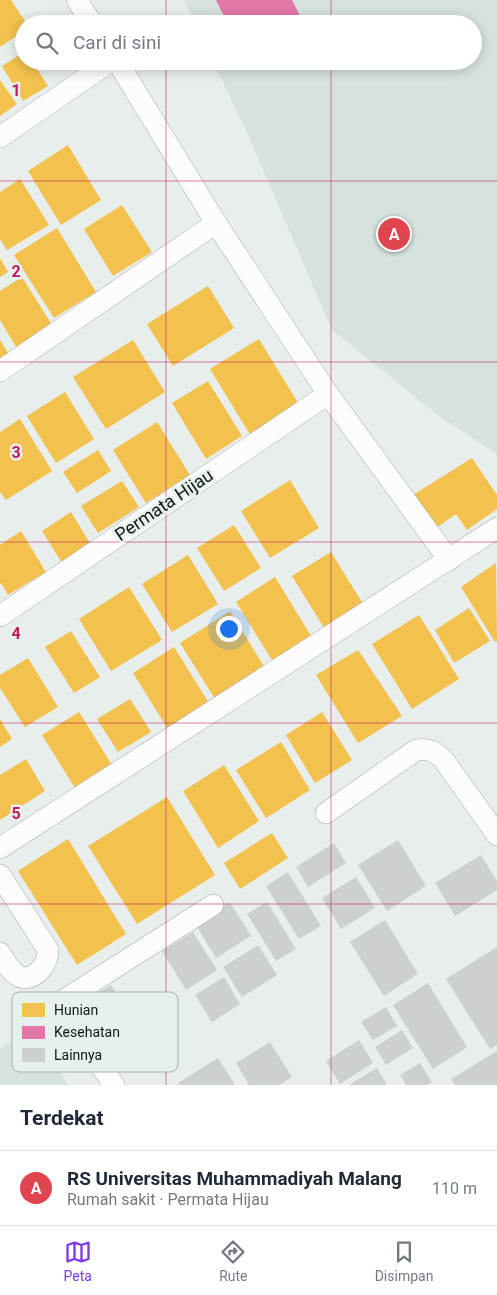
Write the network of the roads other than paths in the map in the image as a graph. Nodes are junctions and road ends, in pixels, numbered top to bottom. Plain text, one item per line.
1 (77, 0) edge
2 (86, 15) edge
3 (97, 70) edge
4 (122, 70) edge
5 (0, 137) edge
6 (216, 224) junction
7 (0, 371) edge
8 (328, 394) junction
9 (497, 528) edge
10 (449, 560) junction
11 (0, 616) edge
12 (326, 813) dead end
13 (497, 835) edge
14 (0, 848) edge
15 (0, 875) edge
16 (214, 905) dead end
17 (0, 953) edge
18 (77, 992) edge
19 (105, 1072) edge
20 (114, 1085) edge

1 - 2 street
3 - 5 street
4 - 6 street
6 - 7 street
6 - 8 street
8 - 10 street
8 - 11 street, Permata Hijau
9 - 10 street
10 - 14 street
12 - 13 street
15 - 17 street
16 - 18 street
19 - 20 street

